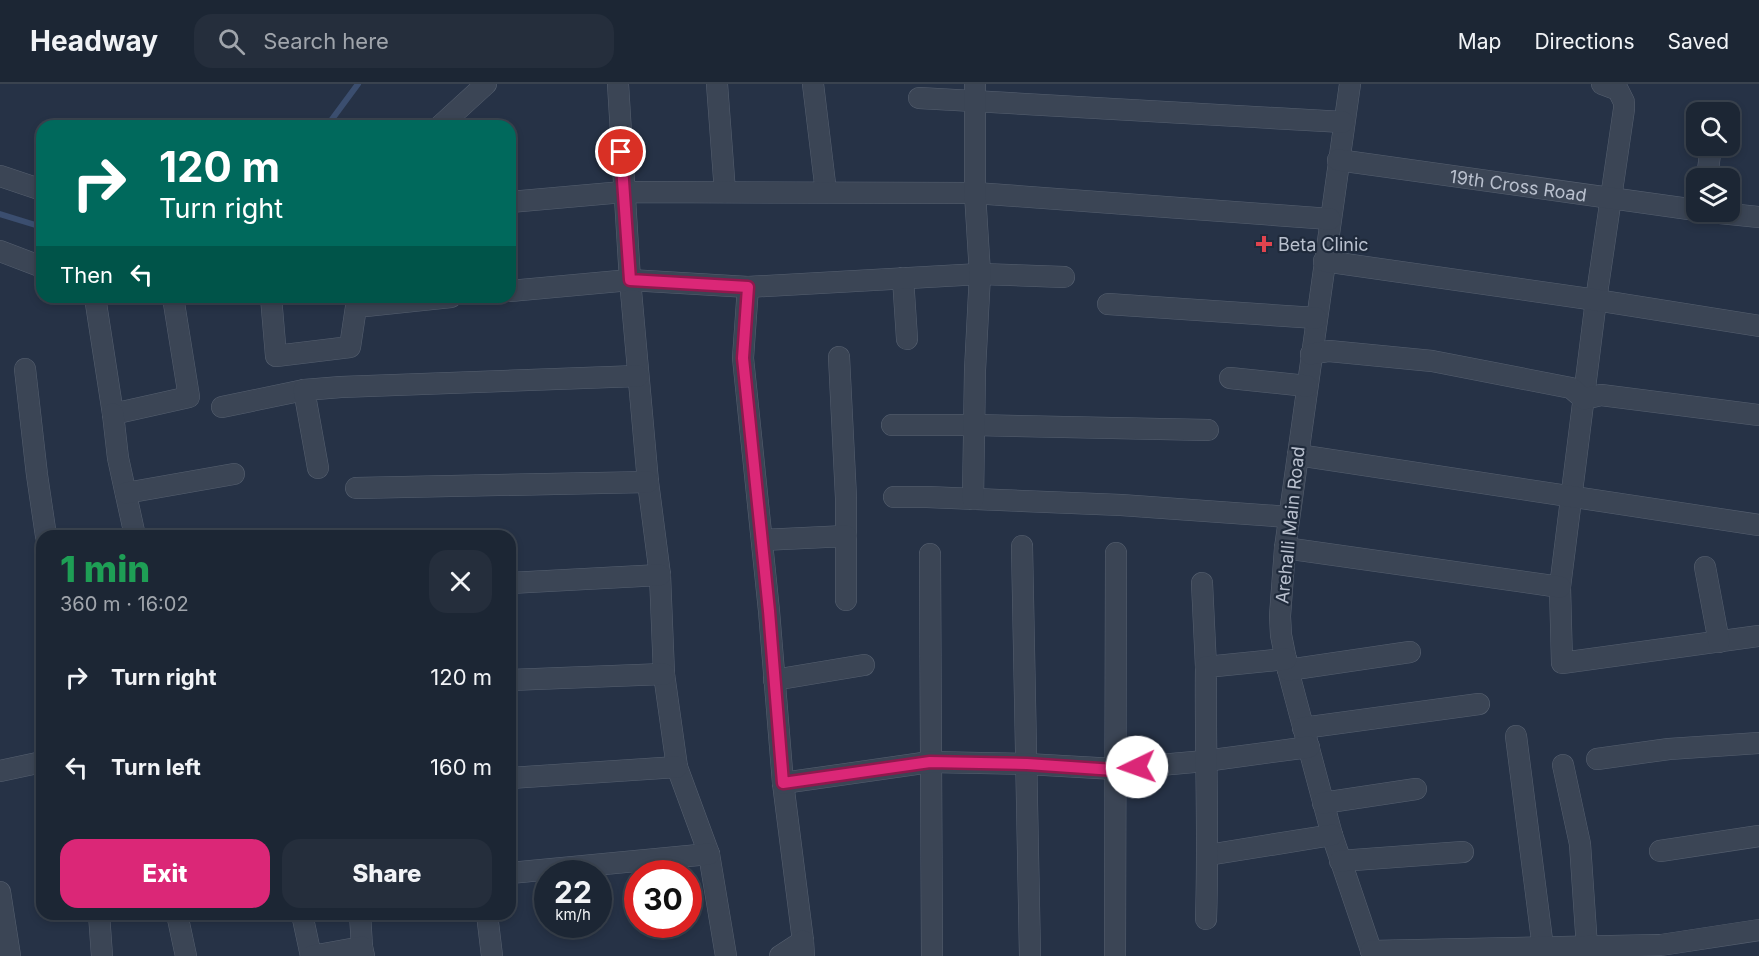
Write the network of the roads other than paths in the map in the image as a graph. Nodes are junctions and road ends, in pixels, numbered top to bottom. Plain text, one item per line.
1 (486, 84) edge
2 (618, 84) edge
3 (717, 84) edge
4 (813, 84) edge
5 (1350, 84) edge
6 (1602, 84) edge
7 (975, 92) edge
8 (919, 98) dead end
9 (447, 120) edge
10 (1343, 122) junction
11 (1338, 160) junction
12 (0, 176) edge
13 (36, 187) edge
14 (623, 192) junction
15 (725, 192) junction
16 (826, 192) junction
17 (975, 193) junction
18 (1611, 198) junction
19 (516, 201) edge
20 (1686, 209) edge
21 (1740, 216) edge
22 (1759, 218) edge
23 (1330, 219) junction
24 (0, 251) edge
25 (1324, 261) junction
26 (36, 265) edge
27 (980, 274) junction
28 (1064, 277) dead end
29 (903, 278) junction
30 (630, 280) junction
31 (748, 287) junction
32 (516, 290) edge
33 (1596, 300) junction
34 (96, 303) edge
35 (174, 303) edge
36 (272, 303) edge
37 (355, 303) edge
38 (1108, 304) dead end
39 (1316, 318) junction
40 (1759, 326) edge
41 (906, 339) dead end
42 (1311, 354) junction
43 (839, 357) dead end
44 (25, 369) dead end
45 (638, 376) junction
46 (1230, 378) dead end
47 (1307, 386) junction
48 (304, 390) junction
49 (1584, 399) junction
50 (222, 407) dead end
51 (113, 414) junction
52 (1759, 415) edge
53 (892, 425) dead end
54 (974, 425) junction
55 (1208, 430) dead end
56 (1298, 455) junction
57 (318, 468) dead end
58 (234, 474) dead end
59 (648, 482) junction
60 (356, 489) dead end
61 (126, 493) junction
62 (1571, 496) junction
63 (894, 497) dead end
64 (973, 499) junction
65 (1289, 517) junction
66 (1759, 525) edge
67 (45, 530) edge
68 (134, 530) edge
69 (846, 536) junction
70 (762, 540) junction
71 (1022, 546) dead end
72 (1285, 548) junction
73 (1116, 553) dead end
74 (930, 554) dead end
75 (1705, 567) dead end
76 (660, 575) junction
77 (516, 583) edge
78 (1202, 583) dead end
79 (1560, 587) junction
80 (846, 600) dead end
81 (1759, 636) edge
82 (1719, 642) junction
83 (1410, 652) dead end
84 (864, 665) dead end
85 (1287, 665) junction
86 (1206, 667) junction
87 (664, 674) junction
88 (516, 680) edge
89 (774, 680) junction
90 (1479, 704) dead end
91 (1516, 736) dead end
92 (1306, 738) junction
93 (1759, 743) edge
94 (1597, 759) dead end
95 (1205, 761) junction
96 (930, 762) junction
97 (36, 763) edge
98 (1027, 764) junction
99 (1563, 765) dead end
100 (677, 767) junction
101 (1114, 770) junction
102 (0, 771) edge
103 (516, 778) edge
104 (783, 783) junction
105 (1416, 789) dead end
106 (1323, 803) junction
107 (1332, 836) junction
108 (1759, 837) edge
109 (1660, 851) dead end
110 (1463, 852) dead end
111 (709, 854) junction
112 (1208, 855) junction
113 (1340, 861) junction
114 (516, 872) edge
115 (0, 892) edge
116 (1206, 919) dead end
117 (99, 920) edge
118 (178, 920) edge
119 (303, 920) edge
120 (360, 920) edge
121 (488, 920) edge
122 (1759, 930) edge
123 (1587, 947) junction
124 (804, 949) edge
125 (363, 952) edge
126 (1542, 952) edge
127 (1372, 953) edge
128 (720, 955) edge
129 (10, 956) edge
130 (102, 956) edge
131 (186, 956) edge
132 (311, 956) edge
133 (492, 956) edge
134 (780, 956) edge
135 (932, 956) edge
136 (1030, 956) edge
137 (1115, 956) edge

1 - 9 street
2 - 14 street
3 - 15 street
4 - 16 street
5 - 10 street, Arehalli Main Road
6 - 18 street
7 - 8 street
7 - 10 street
7 - 17 street
10 - 11 street, Arehalli Main Road
11 - 18 street, 19th Cross Road
11 - 23 street, Arehalli Main Road
12 - 13 street
14 - 15 street
14 - 19 street
14 - 30 street
15 - 16 street
16 - 17 street
17 - 23 street
17 - 27 street
18 - 20 street, 19th Cross Road
18 - 33 street
21 - 22 street
23 - 25 street, Arehalli Main Road
24 - 26 street
25 - 33 street
25 - 39 street, Arehalli Main Road
27 - 28 street
27 - 29 street
27 - 54 street
29 - 31 street
29 - 41 street
30 - 31 street
30 - 32 street
30 - 45 street
31 - 70 street
33 - 40 street
33 - 49 street
34 - 51 street
35 - 51 street
36 - 37 street
38 - 39 street
39 - 42 street, Arehalli Main Road
42 - 47 street, Arehalli Main Road
42 - 49 street
43 - 69 street
44 - 67 street
45 - 48 street
45 - 59 street
46 - 47 street
47 - 56 street, Arehalli Main Road
48 - 50 street
48 - 57 street
49 - 52 street
49 - 62 street
51 - 61 street
53 - 54 street
54 - 55 street
54 - 64 street
56 - 62 street
56 - 65 street, Arehalli Main Road
58 - 61 street
59 - 60 street
59 - 76 street
61 - 68 street
62 - 66 street
62 - 79 street
63 - 64 street
64 - 65 street
65 - 72 street, Arehalli Main Road
69 - 70 street
69 - 80 street
70 - 89 street
71 - 98 street
72 - 79 street
72 - 85 street, Arehalli Main Road
73 - 101 street
74 - 96 street
75 - 82 street
76 - 77 street
76 - 87 street
78 - 86 street
79 - 82 street
81 - 82 street
83 - 85 street
84 - 89 street
85 - 86 street
85 - 92 street, Arehalli Main Road
86 - 95 street
87 - 88 street
87 - 100 street
89 - 104 street
90 - 92 street
91 - 126 street
92 - 95 street
92 - 106 street, Arehalli Main Road
93 - 94 street
95 - 101 street
95 - 112 street
96 - 98 street
96 - 104 street
96 - 135 street
97 - 102 street
98 - 101 street
98 - 136 street
99 - 123 street
100 - 103 street
100 - 111 street
101 - 137 street
104 - 124 street
105 - 106 street
106 - 107 street, Arehalli Main Road
107 - 112 street
107 - 113 street, Arehalli Main Road
108 - 109 street
110 - 113 street
111 - 114 street
111 - 128 street
112 - 116 street
113 - 127 street, Arehalli Main Road
115 - 129 street
117 - 130 street
118 - 131 street
119 - 132 street
120 - 125 street
121 - 133 street
122 - 123 street
123 - 126 street
124 - 134 street
125 - 132 street
126 - 127 street

